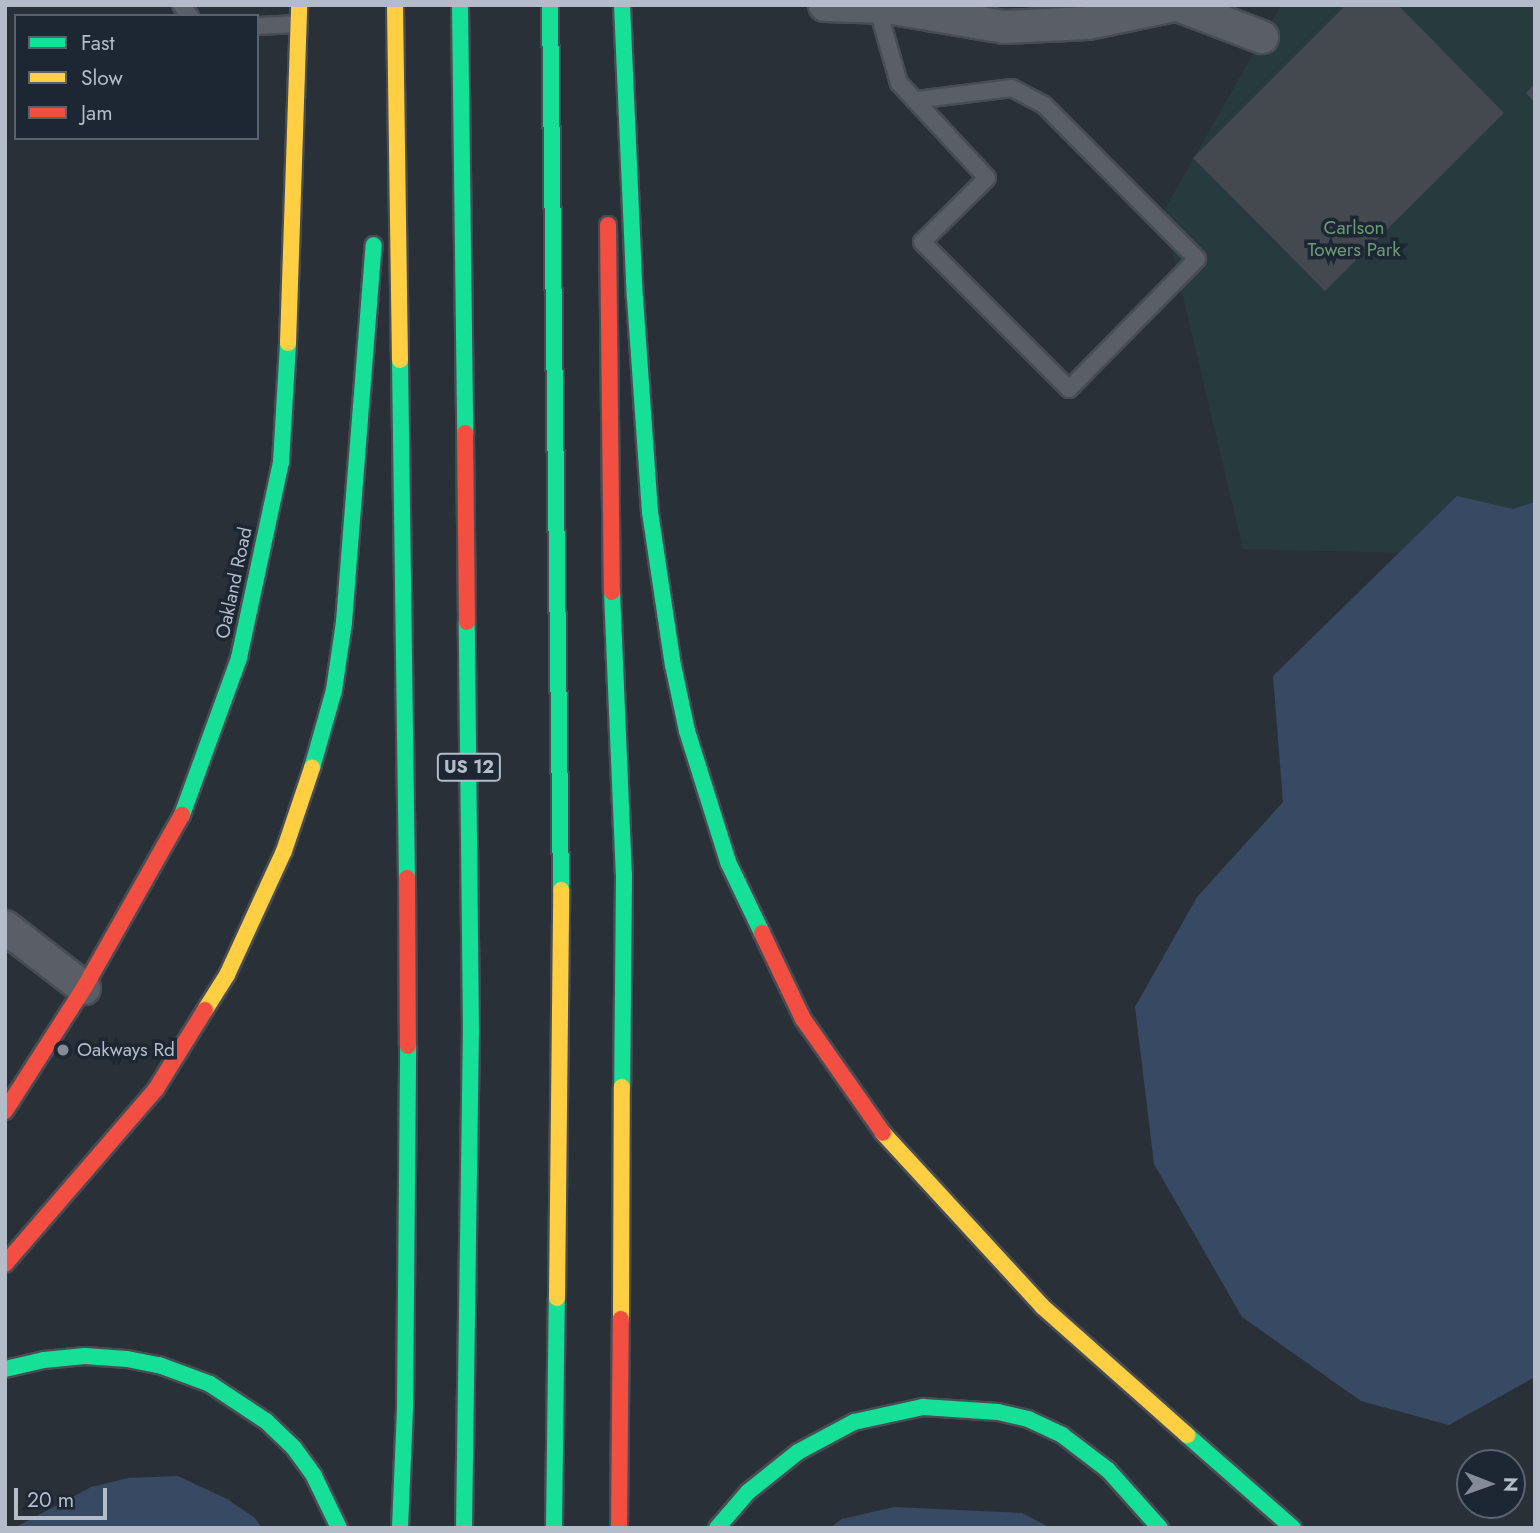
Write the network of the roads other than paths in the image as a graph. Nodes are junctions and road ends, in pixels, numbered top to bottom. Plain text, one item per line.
1 (299, 5) edge
2 (393, 5) edge
3 (460, 5) edge
4 (550, 5) edge
5 (610, 5) edge
6 (622, 5) edge
7 (825, 5) edge
8 (1176, 5) edge
9 (877, 6) edge
10 (299, 24) junction
11 (259, 26) edge
12 (1262, 37) dead end
13 (609, 87) dead end
14 (915, 100) junction
15 (380, 158) dead end
16 (608, 208) dead end
17 (375, 228) dead end
18 (5, 927) edge
19 (84, 988) junction
20 (5, 1111) edge
21 (5, 1264) edge
22 (5, 1369) edge
23 (339, 1528) edge
24 (400, 1528) edge
25 (464, 1528) edge
26 (554, 1528) edge
27 (619, 1528) edge
28 (717, 1528) edge
29 (1160, 1528) edge
30 (1293, 1528) edge

1 - 10 main road, Oakland Road
2 - 15 main road
2 - 24 main road
3 - 25 main road, US 12
4 - 26 main road
5 - 13 main road
6 - 30 main road
7 - 9 street
8 - 9 street
8 - 12 street
9 - 14 lane
10 - 11 lane
10 - 19 main road, Oakland Road
14 - 14 lane
16 - 27 main road
17 - 21 main road
18 - 19 street
19 - 20 main road, Oakland Road
22 - 23 main road
28 - 29 main road

